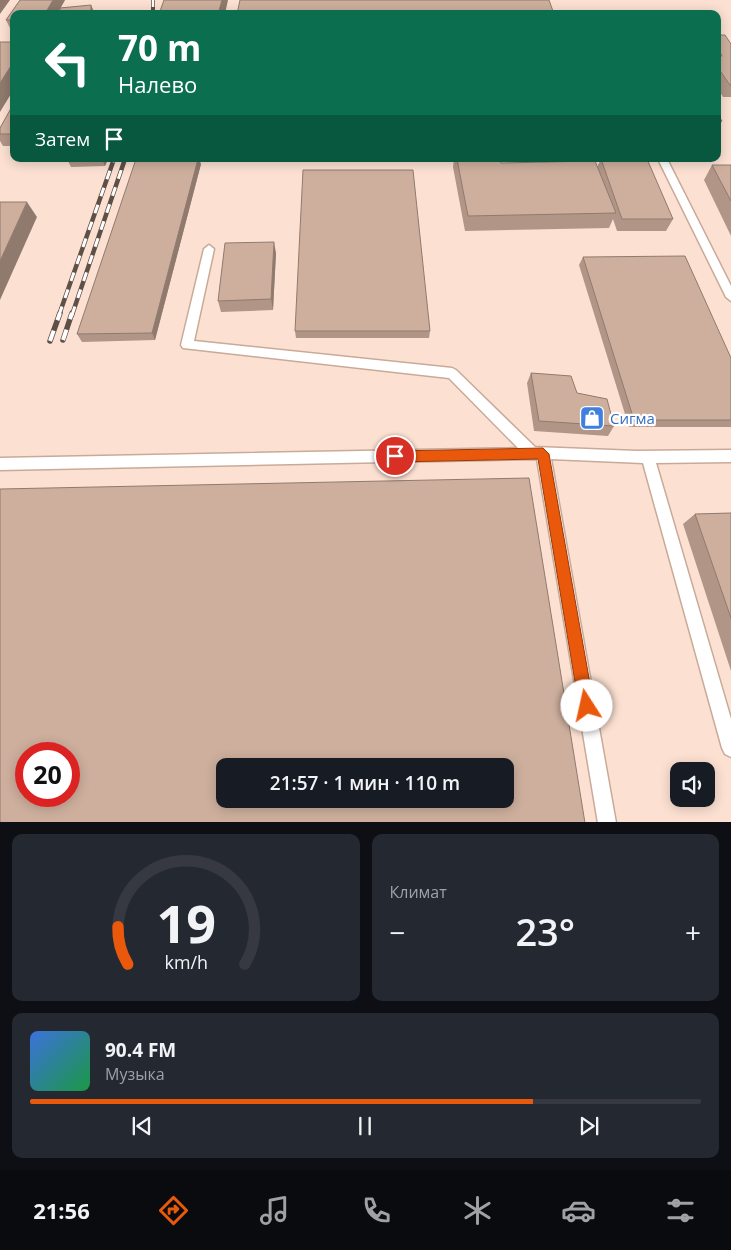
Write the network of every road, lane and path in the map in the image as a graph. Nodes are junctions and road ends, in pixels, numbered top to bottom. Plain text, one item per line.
1 (664, 162) edge
2 (209, 249) dead end
3 (731, 297) edge
4 (538, 454) junction
5 (731, 456) edge
6 (648, 457) junction
7 (0, 464) edge
8 (731, 748) edge
9 (607, 822) edge

1 - 3 lane
2 - 4 lane
4 - 6 lane
4 - 7 lane
4 - 9 lane
5 - 6 lane
6 - 8 lane

